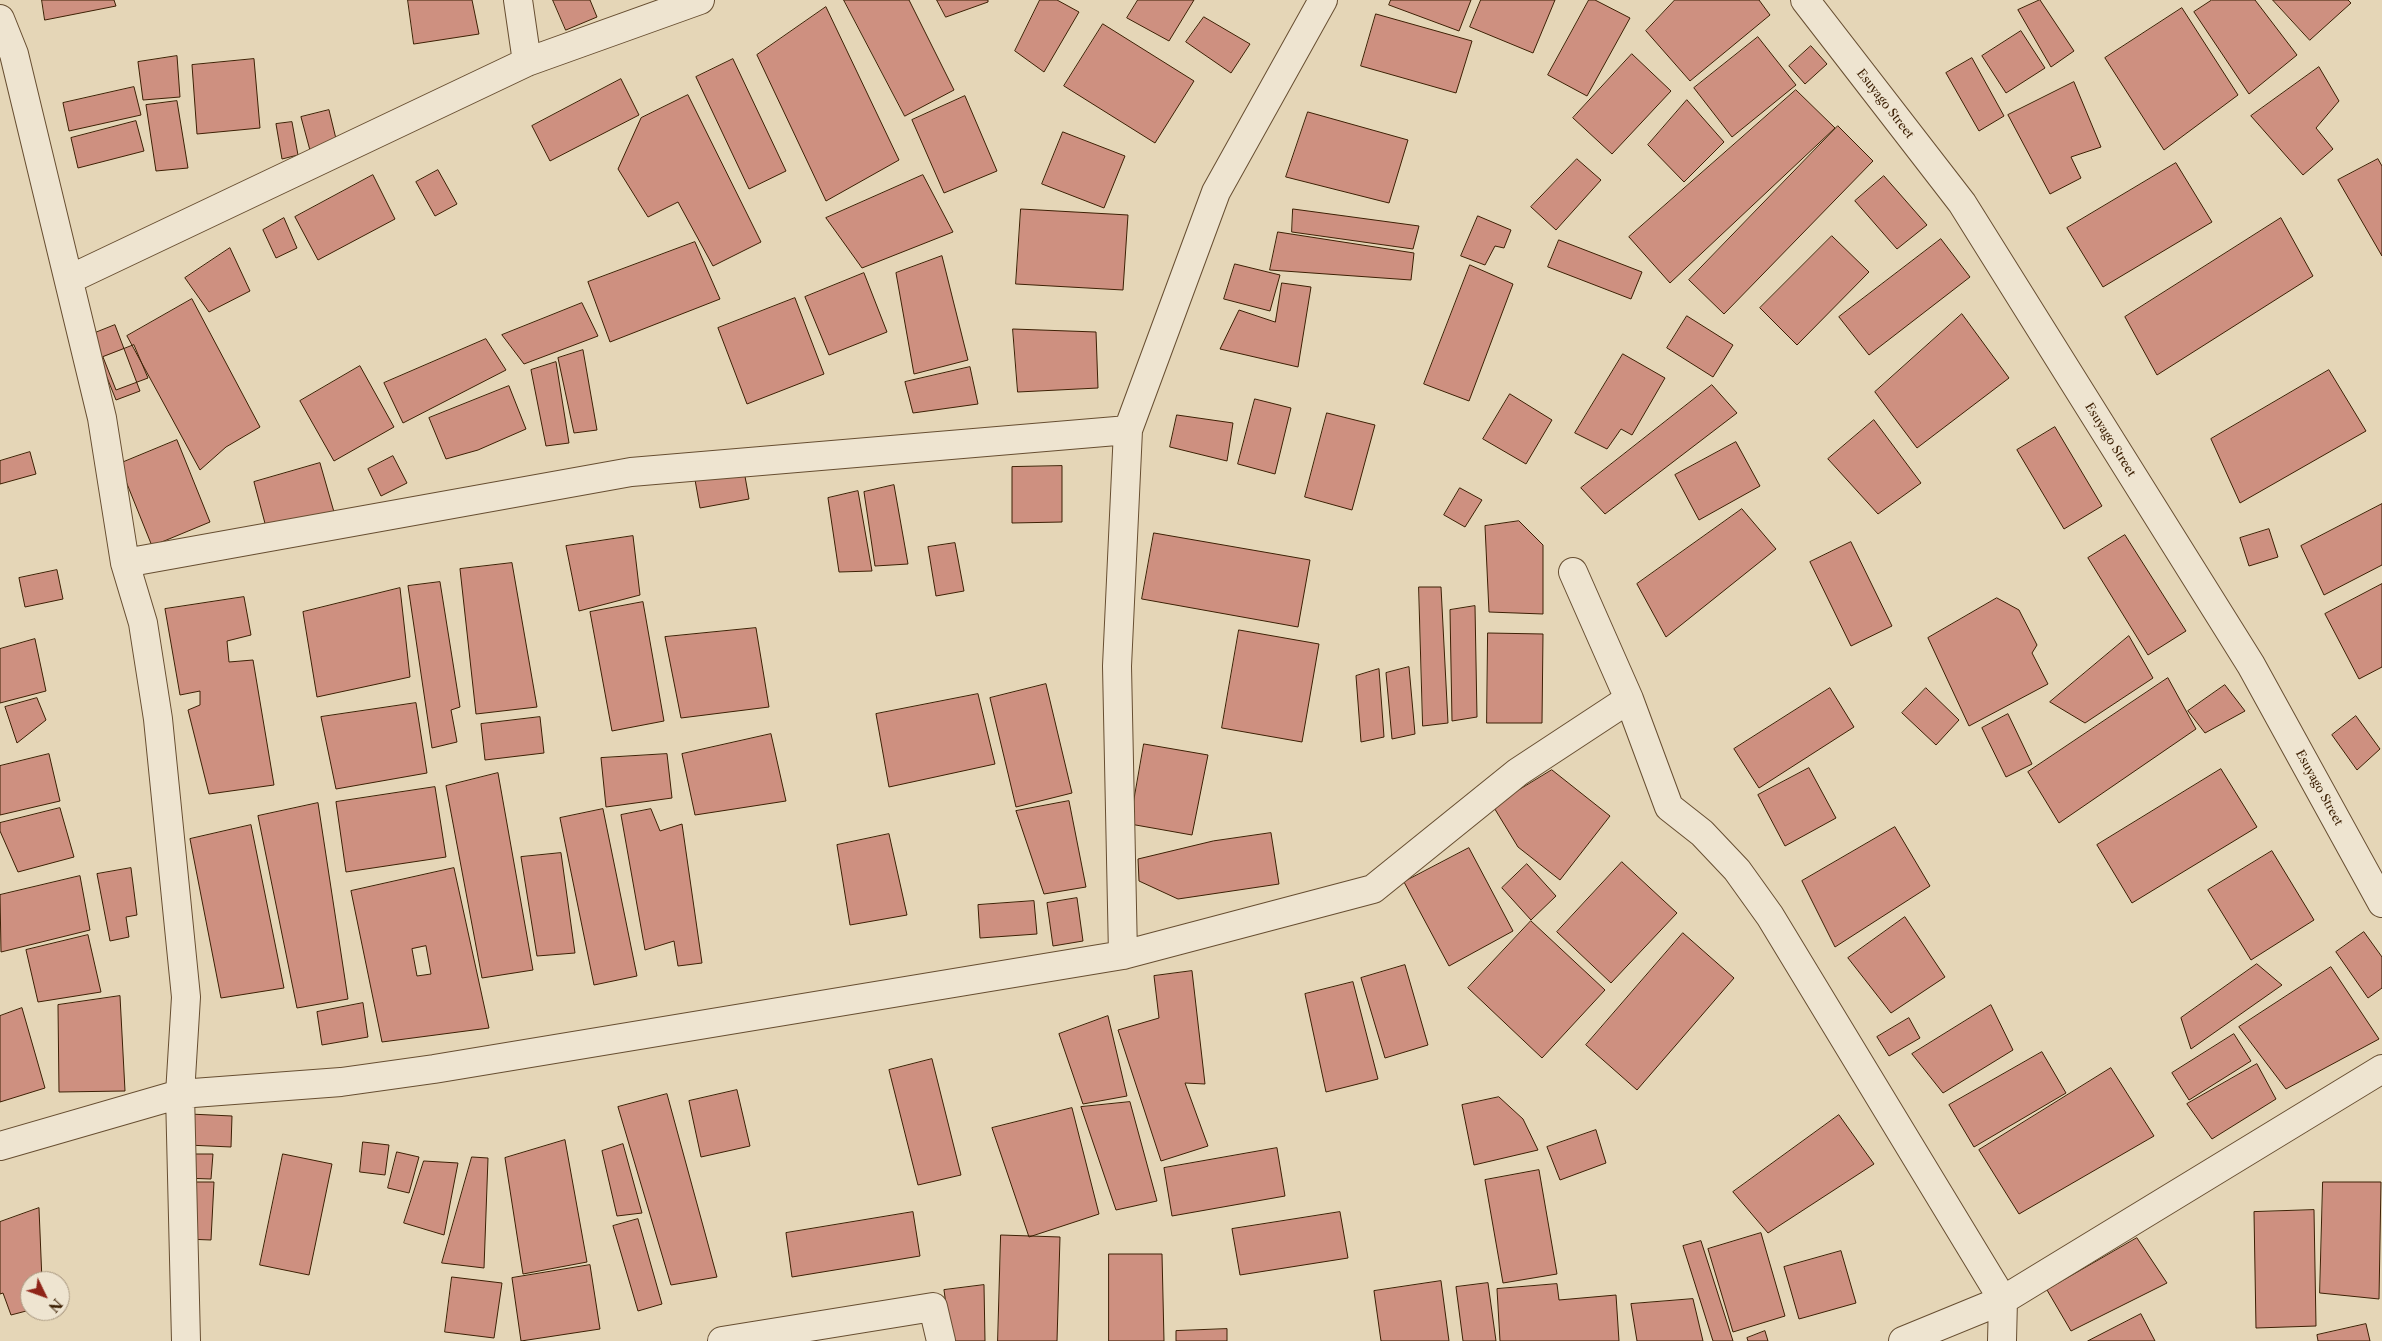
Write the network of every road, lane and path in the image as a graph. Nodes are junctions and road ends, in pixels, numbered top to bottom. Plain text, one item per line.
1 (518, 0) edge
2 (700, 0) edge
3 (1323, 0) edge
4 (1805, 0) edge
5 (0, 19) edge
6 (527, 62) junction
7 (70, 279) junction
8 (1128, 430) junction
9 (126, 563) junction
10 (1573, 572) dead end
11 (1629, 699) junction
12 (2382, 903) edge
13 (1123, 955) junction
14 (2382, 1069) edge
15 (180, 1094) junction
16 (0, 1146) edge
17 (2003, 1300) junction
18 (186, 1341) edge
19 (722, 1341) edge
20 (941, 1341) edge
21 (1903, 1341) edge
22 (2002, 1341) edge

1 - 6 street
2 - 6 street
3 - 8 street
4 - 12 street, Esuyago Street
5 - 7 street
6 - 7 street
7 - 9 street
8 - 9 street
8 - 13 street
9 - 15 street
10 - 11 street
11 - 13 street
11 - 17 street
13 - 15 street
14 - 17 street
15 - 16 street
15 - 18 street
17 - 21 street
17 - 22 street
19 - 20 street

